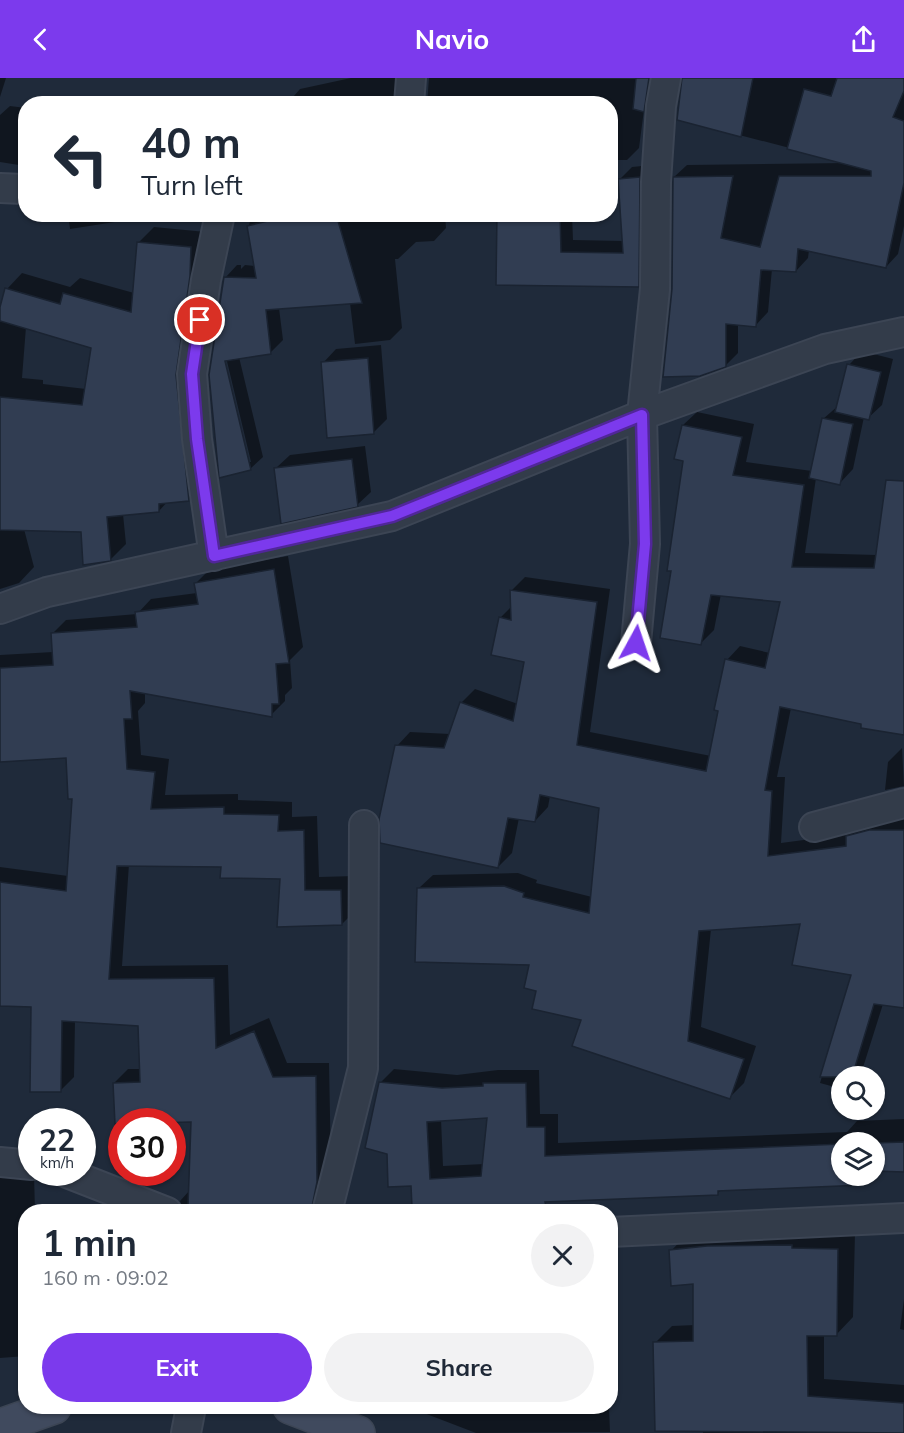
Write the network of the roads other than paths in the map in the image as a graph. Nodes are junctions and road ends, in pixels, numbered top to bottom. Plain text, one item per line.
1 (411, 78) edge
2 (666, 78) edge
3 (410, 96) edge
4 (0, 188) edge
5 (18, 189) edge
6 (218, 222) edge
7 (904, 332) edge
8 (642, 415) junction
9 (214, 556) junction
10 (0, 609) edge
11 (636, 643) dead end
12 (904, 803) edge
13 (364, 825) dead end
14 (814, 827) dead end
15 (0, 1162) edge
16 (18, 1164) edge
17 (96, 1184) edge
18 (146, 1204) edge
19 (329, 1204) edge
20 (904, 1218) edge
21 (618, 1232) edge
22 (34, 1414) edge
23 (190, 1414) edge
24 (308, 1414) edge
25 (0, 1426) edge
26 (186, 1433) edge
27 (358, 1433) edge

1 - 3 street
2 - 8 street
4 - 5 street
6 - 9 street
7 - 8 street
8 - 9 street
8 - 11 street
9 - 10 street
12 - 14 street
13 - 19 street
15 - 16 street
17 - 18 street
20 - 21 street
22 - 25 street
23 - 26 street
24 - 27 street

